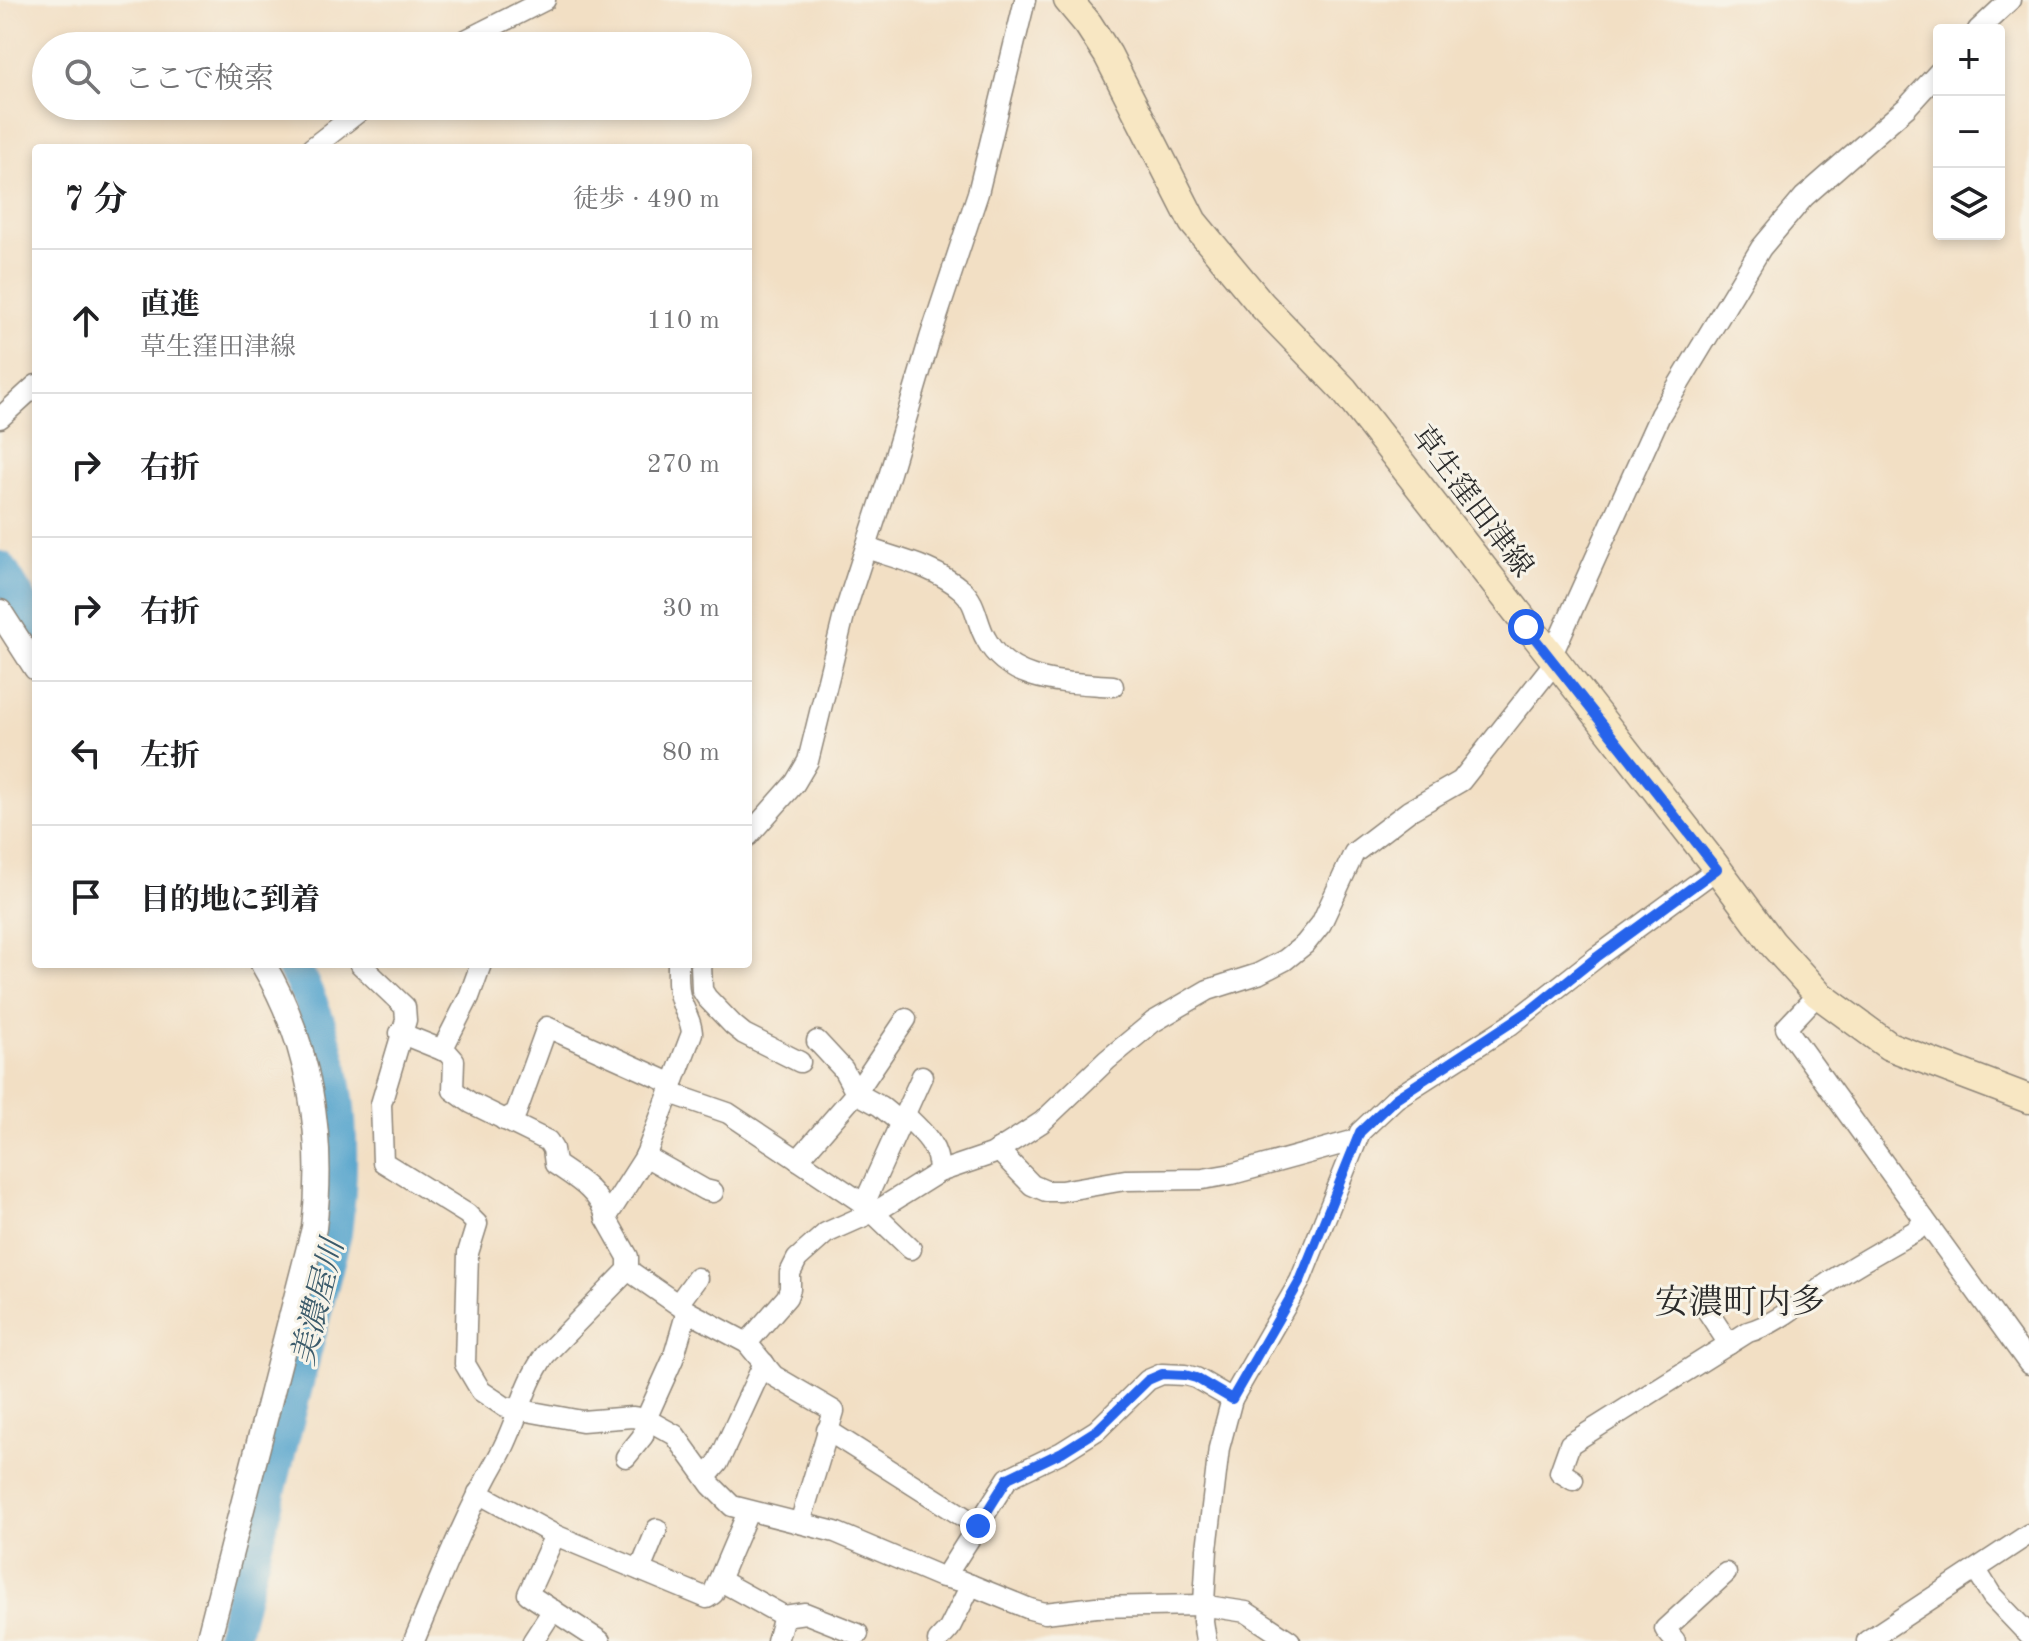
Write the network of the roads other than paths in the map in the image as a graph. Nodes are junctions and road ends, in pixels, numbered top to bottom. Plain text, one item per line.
1 (545, 0) edge
2 (1025, 0) edge
3 (1068, 0) edge
4 (2010, 0) edge
5 (1984, 24) edge
6 (482, 32) edge
7 (1933, 79) edge
8 (348, 120) edge
9 (317, 144) edge
10 (32, 389) edge
11 (0, 418) edge
12 (866, 548) junction
13 (0, 612) edge
14 (1553, 660) junction
15 (32, 662) edge
16 (1113, 686) dead end
17 (752, 831) edge
18 (1717, 869) junction
19 (265, 968) edge
20 (364, 968) edge
21 (480, 968) edge
22 (678, 968) edge
23 (701, 968) edge
24 (1818, 994) junction
25 (906, 1019) dead end
26 (400, 1033) junction
27 (817, 1041) dead end
28 (442, 1050) junction
29 (800, 1062) dead end
30 (922, 1076) dead end
31 (672, 1088) junction
32 (856, 1093) junction
33 (2029, 1099) edge
34 (504, 1120) junction
35 (904, 1120) junction
36 (1356, 1140) junction
37 (998, 1150) junction
38 (645, 1156) junction
39 (798, 1160) junction
40 (939, 1172) junction
41 (713, 1192) dead end
42 (867, 1208) junction
43 (606, 1218) junction
44 (1924, 1219) junction
45 (911, 1249) dead end
46 (628, 1270) junction
47 (697, 1278) dead end
48 (1699, 1298) dead end
49 (683, 1307) junction
50 (747, 1343) junction
51 (1729, 1344) junction
52 (764, 1363) junction
53 (2029, 1364) edge
54 (1232, 1399) junction
55 (517, 1410) junction
56 (646, 1419) junction
57 (827, 1430) junction
58 (626, 1457) dead end
59 (706, 1477) junction
60 (1573, 1480) dead end
61 (478, 1493) junction
62 (748, 1512) junction
63 (800, 1523) junction
64 (978, 1526) junction
65 (657, 1529) dead end
66 (2029, 1534) edge
67 (555, 1535) junction
68 (640, 1570) junction
69 (1976, 1570) junction
70 (1726, 1573) dead end
71 (945, 1577) junction
72 (719, 1580) junction
73 (971, 1585) junction
74 (1203, 1605) junction
75 (553, 1610) junction
76 (784, 1616) junction
77 (858, 1634) dead end
78 (2029, 1635) edge
79 (208, 1641) edge
80 (414, 1641) edge
81 (533, 1641) edge
82 (600, 1641) edge
83 (777, 1641) edge
84 (938, 1641) edge
85 (1206, 1641) edge
86 (1290, 1641) edge
87 (1675, 1641) edge
88 (1867, 1641) edge

1 - 6 street
2 - 12 street
3 - 14 main road, 草生窪田津線
4 - 5 street
7 - 14 street
8 - 9 street
10 - 11 street
12 - 16 street
12 - 17 street
13 - 15 street
14 - 18 main road, 草生窪田津線
14 - 37 street
18 - 24 main road, 草生窪田津線
18 - 36 street
19 - 79 street
20 - 26 street
21 - 28 street
22 - 31 street
23 - 29 street
24 - 33 main road, 草生窪田津線
24 - 44 street
25 - 32 street
26 - 28 street
26 - 55 street
27 - 32 street
28 - 34 street
30 - 35 street
31 - 34 street
31 - 38 street
31 - 39 street
32 - 35 street
32 - 39 street
34 - 43 street
35 - 40 street
35 - 42 street
36 - 37 street
36 - 54 street
37 - 40 street
38 - 41 street
38 - 43 street
39 - 42 street
40 - 42 street
42 - 45 street
42 - 50 street
43 - 46 street
44 - 51 street
44 - 53 street
46 - 49 street
46 - 55 street
47 - 49 street
48 - 51 street
49 - 50 street
49 - 56 street
50 - 52 street
51 - 60 street
52 - 57 street
52 - 59 street
54 - 64 street
54 - 74 street
55 - 56 street
55 - 61 street
56 - 58 street
56 - 59 street
57 - 63 street
57 - 64 street
59 - 62 street
61 - 67 street
61 - 80 street
62 - 63 street
62 - 72 street
63 - 71 street
64 - 71 street
65 - 68 street
66 - 69 street
67 - 68 street
67 - 75 street
68 - 72 street
69 - 78 street
69 - 88 street
70 - 87 street
71 - 73 street
72 - 76 street
73 - 74 street
73 - 84 street
74 - 85 street
74 - 86 street
75 - 81 street
75 - 82 street
76 - 77 street
76 - 83 street

